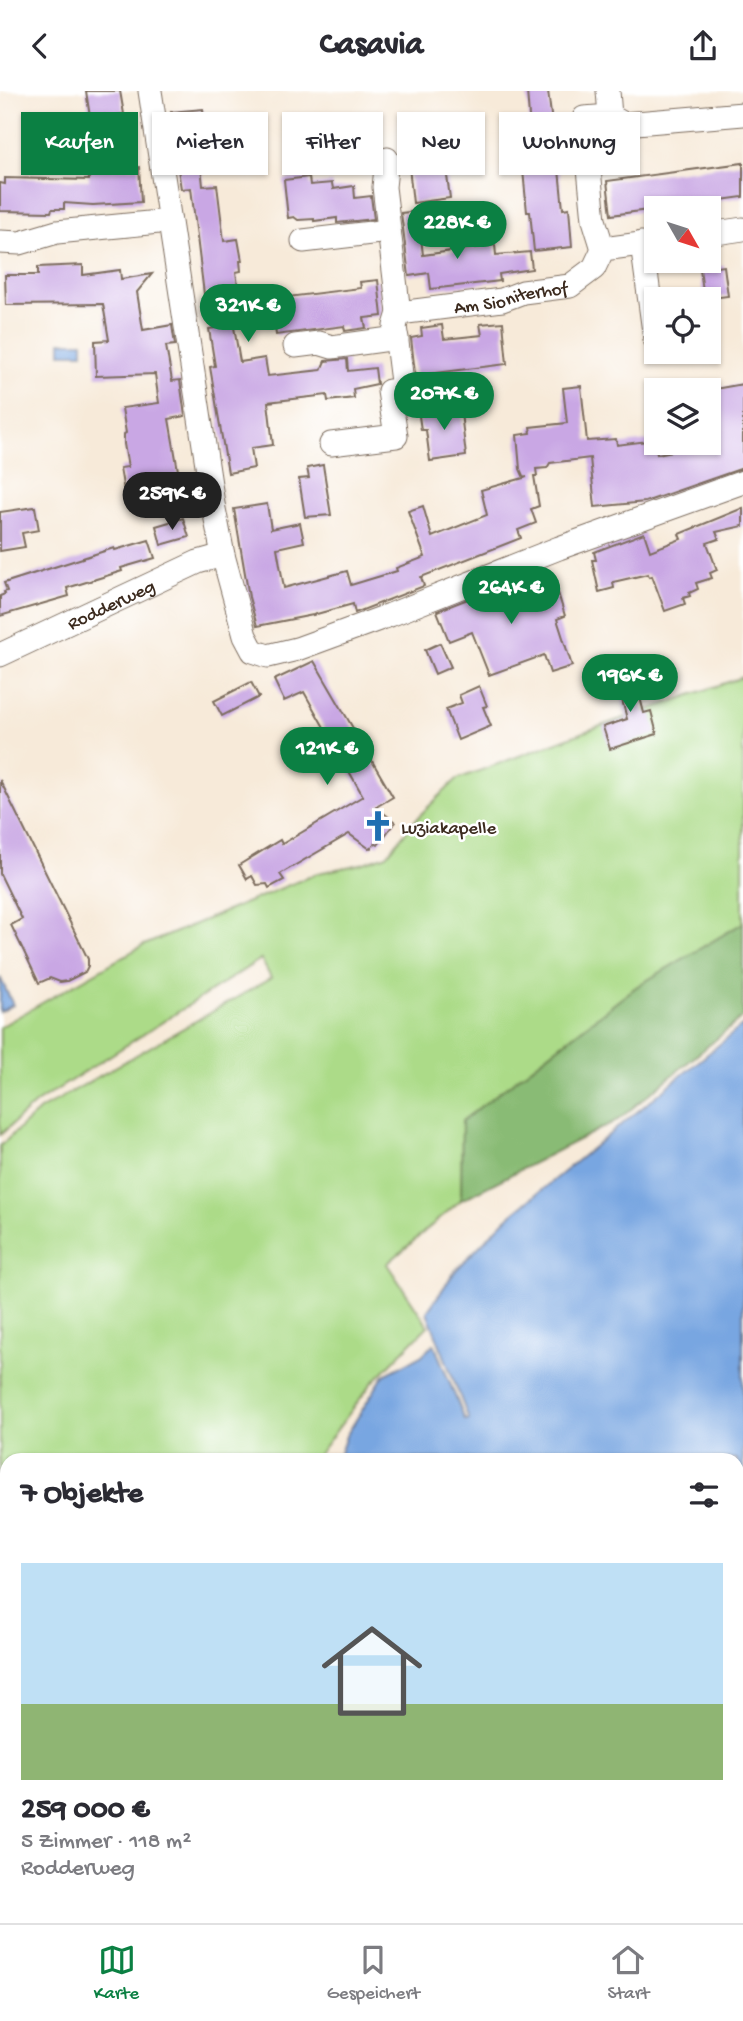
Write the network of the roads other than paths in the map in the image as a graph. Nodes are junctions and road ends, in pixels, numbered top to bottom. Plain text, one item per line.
1 (150, 91) edge
2 (608, 91) edge
3 (610, 112) edge
4 (743, 114) edge
5 (640, 123) edge
6 (387, 159) dead end
7 (590, 175) edge
8 (169, 221) junction
9 (743, 229) edge
10 (388, 231) junction
11 (721, 232) edge
12 (303, 241) dead end
13 (0, 242) edge
14 (644, 243) edge
15 (603, 249) junction
16 (399, 313) junction
17 (397, 338) junction
18 (295, 345) dead end
19 (331, 444) dead end
20 (743, 482) edge
21 (223, 555) junction
22 (0, 655) edge

1 - 8 street
2 - 3 street
4 - 5 street
6 - 10 street
7 - 15 street
8 - 13 street
8 - 21 street
9 - 11 street
10 - 12 street
10 - 16 street
14 - 15 street
15 - 16 street, Am Sioniterhof
16 - 17 street
17 - 18 street
17 - 19 street
20 - 21 street
21 - 22 street, Rodderweg

